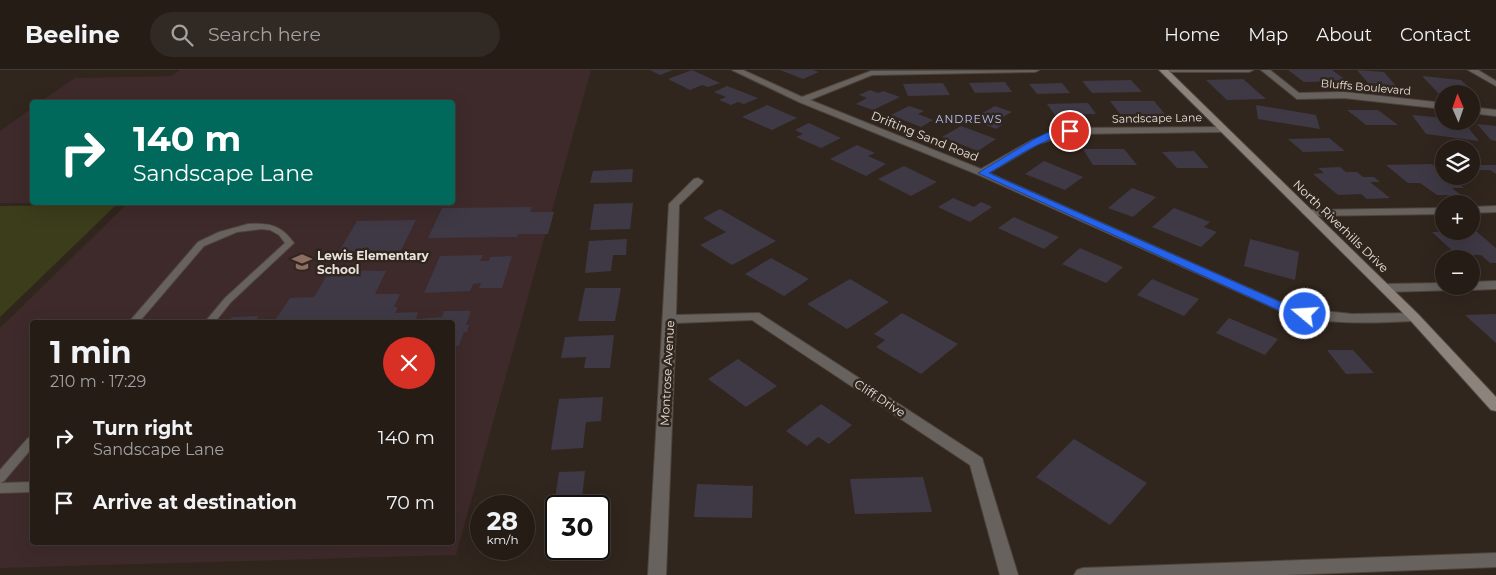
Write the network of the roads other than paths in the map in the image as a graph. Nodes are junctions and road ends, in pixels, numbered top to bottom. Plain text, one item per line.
1 (736, 70) edge
2 (1035, 70) edge
3 (1163, 70) edge
4 (1171, 70) edge
5 (1249, 70) edge
6 (1265, 70) edge
7 (1472, 70) edge
8 (1496, 84) edge
9 (802, 100) junction
10 (1435, 105) edge
11 (1480, 111) edge
12 (1496, 113) edge
13 (1222, 129) junction
14 (982, 173) junction
15 (698, 182) dead end
16 (1435, 210) edge
17 (1480, 210) edge
18 (1496, 210) edge
19 (1307, 213) junction
20 (1496, 285) edge
21 (1480, 286) edge
22 (1435, 287) edge
23 (1385, 288) junction
24 (1414, 317) junction
25 (670, 319) junction
26 (136, 320) edge
27 (212, 320) edge
28 (1496, 406) edge
29 (30, 443) edge
30 (0, 478) edge
31 (30, 487) edge
32 (0, 488) edge
33 (1496, 560) edge
34 (657, 575) edge
35 (1009, 575) edge
36 (1083, 575) edge

1 - 9 street, Drifting Sand Road
2 - 9 street
3 - 13 street, North Riverhills Drive
4 - 5 street
6 - 10 street, Bluffs Boulevard
7 - 8 street
9 - 14 street, Drifting Sand Road
11 - 12 street
13 - 14 street, Sandscape Lane
13 - 19 street, North Riverhills Drive
14 - 24 street, Drifting Sand Road
15 - 25 street, Montrose Avenue
16 - 19 street
17 - 18 street
19 - 23 street, North Riverhills Drive
20 - 21 street
22 - 23 street
23 - 24 street, North Riverhills Drive
24 - 28 street, North Riverhills Drive
25 - 34 street, Montrose Avenue
25 - 35 street, Cliff Drive
26 - 27 lane
29 - 30 lane
31 - 32 lane
33 - 36 street

